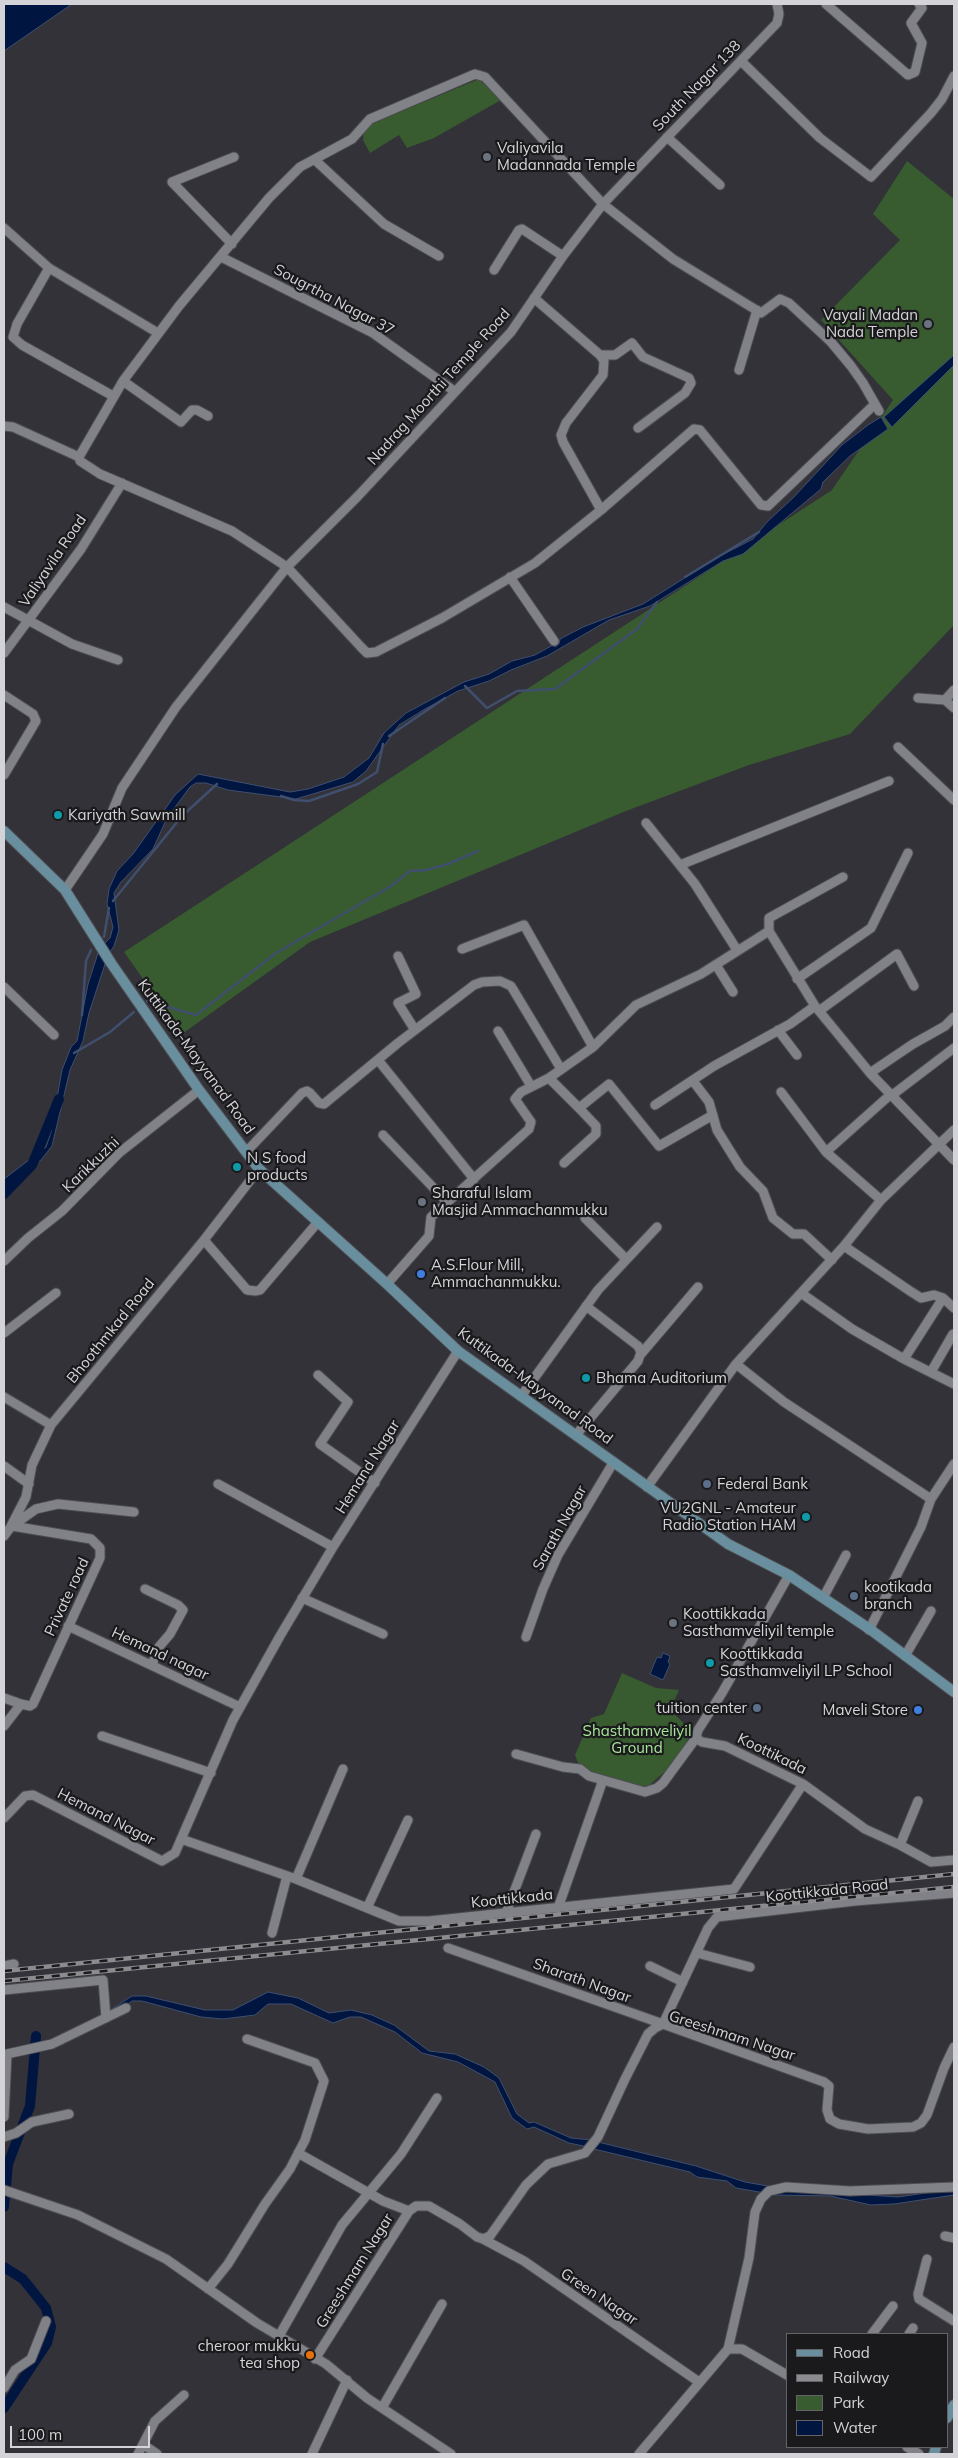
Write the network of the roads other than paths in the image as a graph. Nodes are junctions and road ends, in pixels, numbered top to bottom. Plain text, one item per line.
1 (777, 4) edge
2 (826, 4) edge
3 (919, 4) edge
4 (741, 61) junction
5 (954, 76) edge
6 (667, 137) junction
7 (234, 157) dead end
8 (315, 160) junction
9 (720, 185) dead end
10 (603, 204) junction
11 (4, 228) edge
12 (232, 244) junction
13 (439, 256) dead end
14 (563, 256) junction
15 (222, 257) junction
16 (49, 268) junction
17 (494, 270) dead end
18 (534, 298) junction
19 (757, 310) junction
20 (158, 333) junction
21 (600, 355) junction
22 (740, 370) dead end
23 (122, 381) junction
24 (454, 391) junction
25 (113, 396) junction
26 (208, 416) dead end
27 (4, 426) edge
28 (638, 428) dead end
29 (79, 457) junction
30 (122, 483) junction
31 (601, 510) junction
32 (287, 567) junction
33 (510, 577) junction
34 (4, 607) edge
35 (28, 622) junction
36 (554, 641) dead end
37 (4, 653) edge
38 (118, 660) dead end
39 (954, 690) edge
40 (4, 695) edge
41 (918, 698) dead end
42 (945, 700) junction
43 (954, 708) edge
44 (898, 747) dead end
45 (4, 775) edge
46 (889, 781) dead end
47 (954, 800) edge
48 (646, 823) dead end
49 (4, 831) edge
50 (908, 853) dead end
51 (680, 865) junction
52 (843, 877) dead end
53 (65, 890) junction
54 (769, 931) junction
55 (462, 949) dead end
56 (737, 950) junction
57 (398, 956) dead end
58 (716, 965) junction
59 (797, 979) junction
60 (914, 986) dead end
61 (4, 987) edge
62 (733, 992) dead end
63 (817, 1008) junction
64 (954, 1018) edge
65 (415, 1030) junction
66 (778, 1030) junction
67 (498, 1031) dead end
68 (54, 1035) dead end
69 (593, 1047) junction
70 (954, 1048) edge
71 (797, 1055) dead end
72 (378, 1060) junction
73 (562, 1069) junction
74 (870, 1073) junction
75 (550, 1078) junction
76 (693, 1082) junction
77 (532, 1086) junction
78 (199, 1090) junction
79 (781, 1092) dead end
80 (890, 1096) junction
81 (655, 1105) dead end
82 (579, 1108) junction
83 (713, 1115) junction
84 (954, 1130) edge
85 (383, 1135) dead end
86 (937, 1145) junction
87 (246, 1152) junction
88 (826, 1152) junction
89 (954, 1160) edge
90 (564, 1163) dead end
91 (259, 1169) junction
92 (474, 1178) junction
93 (881, 1200) junction
94 (447, 1202) junction
95 (585, 1218) dead end
96 (318, 1222) junction
97 (657, 1227) dead end
98 (204, 1240) junction
99 (844, 1246) junction
100 (626, 1259) junction
101 (832, 1260) junction
102 (4, 1261) edge
103 (387, 1284) junction
104 (698, 1287) dead end
105 (56, 1293) dead end
106 (801, 1293) junction
107 (944, 1298) junction
108 (586, 1306) junction
109 (954, 1308) edge
110 (4, 1333) edge
111 (953, 1334) dead end
112 (458, 1351) junction
113 (641, 1354) junction
114 (904, 1360) junction
115 (736, 1364) junction
116 (931, 1372) junction
117 (318, 1374) dead end
118 (954, 1384) edge
119 (522, 1396) junction
120 (4, 1397) edge
121 (51, 1425) junction
122 (576, 1435) junction
123 (614, 1463) junction
124 (954, 1464) edge
125 (4, 1466) edge
126 (375, 1483) junction
127 (29, 1484) junction
128 (218, 1484) dead end
129 (647, 1487) junction
130 (931, 1499) junction
131 (134, 1512) dead end
132 (12, 1526) junction
133 (4, 1536) edge
134 (333, 1547) junction
135 (846, 1555) dead end
136 (789, 1575) junction
137 (145, 1589) dead end
138 (302, 1598) junction
139 (823, 1598) junction
140 (931, 1611) dead end
141 (68, 1626) junction
142 (869, 1630) junction
143 (383, 1634) dead end
144 (526, 1638) dead end
145 (905, 1656) junction
146 (152, 1665) junction
147 (954, 1692) edge
148 (4, 1698) edge
149 (21, 1704) junction
150 (240, 1707) junction
151 (4, 1726) edge
152 (102, 1736) dead end
153 (696, 1738) junction
154 (516, 1754) dead end
155 (343, 1769) dead end
156 (210, 1773) junction
157 (603, 1780) junction
158 (803, 1784) junction
159 (918, 1801) dead end
160 (4, 1818) edge
161 (408, 1820) dead end
162 (536, 1834) dead end
163 (181, 1839) junction
164 (900, 1845) junction
165 (954, 1860) edge
166 (287, 1876) junction
167 (296, 1879) junction
168 (954, 1893) edge
169 (367, 1908) junction
170 (558, 1908) junction
171 (506, 1913) junction
172 (272, 1932) dead end
173 (448, 1948) dead end
174 (697, 1953) junction
175 (14, 1964) dead end
176 (4, 1966) edge
177 (650, 1966) dead end
178 (750, 1967) dead end
179 (683, 1982) junction
180 (4, 1990) edge
181 (126, 2008) dead end
182 (106, 2018) junction
183 (663, 2024) junction
184 (246, 2039) dead end
185 (954, 2047) edge
186 (437, 2098) dead end
187 (69, 2114) dead end
188 (4, 2116) edge
189 (4, 2137) edge
190 (298, 2153) junction
191 (954, 2187) edge
192 (4, 2190) edge
193 (368, 2192) junction
194 (409, 2211) junction
195 (481, 2238) junction
196 (927, 2259) dead end
197 (208, 2289) junction
198 (442, 2304) dead end
199 (893, 2306) dead end
200 (46, 2321) dead end
201 (954, 2321) edge
202 (873, 2333) edge
203 (279, 2336) junction
204 (728, 2349) junction
205 (315, 2359) junction
206 (786, 2373) edge
207 (347, 2380) junction
208 (699, 2382) junction
209 (4, 2388) edge
210 (184, 2395) dead end
211 (954, 2405) edge
212 (382, 2408) junction
213 (948, 2416) edge
214 (144, 2445) junction
215 (138, 2454) edge
216 (157, 2454) edge
217 (312, 2454) edge
218 (451, 2454) edge
219 (639, 2454) edge

1 - 4 street, South Nagar 138
2 - 3 street
4 - 5 street
4 - 6 street, South Nagar 138
6 - 9 street
6 - 10 street, South Nagar 138
7 - 12 street
8 - 10 street
8 - 12 street
8 - 13 street
10 - 14 street, Nadrag Moorthi Temple Road
10 - 19 street
11 - 16 street
12 - 15 street
14 - 17 street
14 - 18 street, Nadrag Moorthi Temple Road
15 - 20 street
15 - 24 street, Sougrtha Nagar 37
16 - 20 street
16 - 25 street
18 - 21 street
18 - 24 street, Nadrag Moorthi Temple Road
19 - 22 street
19 - 31 street
20 - 23 street
21 - 28 street
21 - 31 street
23 - 25 street
23 - 26 street
24 - 32 street, Nadrag Moorthi Temple Road
25 - 29 street
27 - 29 street
29 - 30 street
30 - 32 street
30 - 35 street, Valiyavila Road
31 - 33 street
32 - 33 street
32 - 53 street, Nadrag Moorthi Temple Road
33 - 36 street
34 - 35 street
35 - 37 street, Valiyavila Road
35 - 38 street
39 - 42 street
40 - 45 street
41 - 42 street
42 - 43 street
44 - 47 street
46 - 51 street
48 - 51 street
49 - 53 main road, Kuttikada-Mayyanad Road
50 - 59 street
51 - 56 street
52 - 54 street
53 - 78 main road, Kuttikada-Mayyanad Road
54 - 56 street
54 - 59 street
55 - 69 street
56 - 58 street
57 - 65 street
58 - 62 street
58 - 69 street
59 - 63 street
60 - 63 street
61 - 68 street
63 - 66 street
63 - 74 street
64 - 74 street
65 - 72 street
65 - 73 street
66 - 71 street
66 - 76 street
67 - 77 street
69 - 73 street
70 - 80 street
72 - 87 street
72 - 92 street
73 - 75 street
74 - 80 street
75 - 77 street
75 - 82 street
76 - 81 street
76 - 83 street
77 - 92 street
78 - 87 main road, Kuttikada-Mayyanad Road
78 - 102 street, Karikkuzhi
79 - 88 street
80 - 86 street
80 - 88 street
82 - 83 street
82 - 90 street
83 - 101 street
84 - 86 street
85 - 94 street
86 - 89 street
86 - 93 street
87 - 91 main road, Kuttikada-Mayyanad Road
88 - 93 street
91 - 96 main road, Kuttikada-Mayyanad Road
91 - 98 street, Bhoothmkad Road
92 - 94 street
93 - 99 street
94 - 103 street
95 - 100 street
96 - 98 street
96 - 103 main road, Kuttikada-Mayyanad Road
97 - 100 street
98 - 121 street, Bhoothmkad Road
99 - 101 street
99 - 107 street
100 - 108 street
101 - 106 street
103 - 112 main road, Kuttikada-Mayyanad Road
104 - 113 street
105 - 110 street
106 - 114 street
106 - 115 street
107 - 109 street
107 - 114 street
108 - 113 street
108 - 119 street
111 - 116 street
112 - 119 main road, Kuttikada-Mayyanad Road
112 - 126 street, Hemand Nagar
113 - 122 street
114 - 116 street
115 - 129 street
115 - 130 street
116 - 118 street
117 - 126 street
119 - 122 main road, Kuttikada-Mayyanad Road
120 - 121 street
121 - 127 street, Bhoothmkad Road
122 - 123 main road, Kuttikada-Mayyanad Road
123 - 129 main road, Kuttikada-Mayyanad Road
123 - 144 street, Sarath Nagar
124 - 130 street
125 - 127 street
126 - 134 street, Hemand Nagar
127 - 132 street, Bhoothmkad Road
128 - 134 street
129 - 136 main road, Kuttikada-Mayyanad Road
130 - 142 street
131 - 132 street
132 - 133 street
132 - 141 street, Private road
134 - 138 street, Hemand Nagar
135 - 139 street
136 - 139 main road, Kuttikada-Mayyanad Road
136 - 153 street
137 - 146 street, Hemand Nagar
138 - 143 street
138 - 150 street, Hemand Nagar
139 - 142 main road, Kuttikada-Mayyanad Road
140 - 145 street
141 - 146 street, Hemand nagar
141 - 149 street, Private road
142 - 145 main road, Kuttikada-Mayyanad Road
145 - 147 main road, Kuttikada-Mayyanad Road
146 - 150 street, Hemand nagar
148 - 149 street
149 - 151 street, Private road
150 - 156 street, Hemand Nagar
152 - 156 street
153 - 157 street
153 - 158 street, Koottikada
154 - 157 street
155 - 167 street
156 - 163 street, Hemand Nagar
157 - 170 street
158 - 164 street, Koottikada
158 - 170 street, Koottikkada
159 - 164 street
160 - 163 street, Hemand Nagar
161 - 169 street
162 - 171 street
163 - 166 street, Koottikkada
164 - 165 street
166 - 167 street, Koottikkada
166 - 172 street
167 - 169 street, Koottikkada
168 - 174 street, Koottikkada Road
169 - 171 street, Koottikkada
170 - 171 street, Koottikkada
173 - 183 street, Sharath Nagar
174 - 178 street
174 - 179 street
175 - 176 street
177 - 179 street
179 - 183 street
180 - 182 street
181 - 182 street
182 - 188 street
183 - 185 street, Greeshmam Nagar
183 - 195 street, Greeshmam Nagar
184 - 190 street
186 - 193 street
187 - 189 street
190 - 193 street
190 - 197 street
191 - 204 street
192 - 197 street
193 - 194 street
193 - 203 street
194 - 195 street, Greeshmam Nagar
194 - 205 street, Greeshmam Nagar
195 - 208 street, Green Nagar
196 - 201 street
197 - 203 street
198 - 212 street
199 - 202 street
200 - 209 street
203 - 205 street
204 - 206 street
204 - 208 street
205 - 207 street
207 - 212 street
207 - 217 street
208 - 219 street
210 - 214 street
211 - 213 main road
212 - 218 street
214 - 215 street
214 - 216 street

